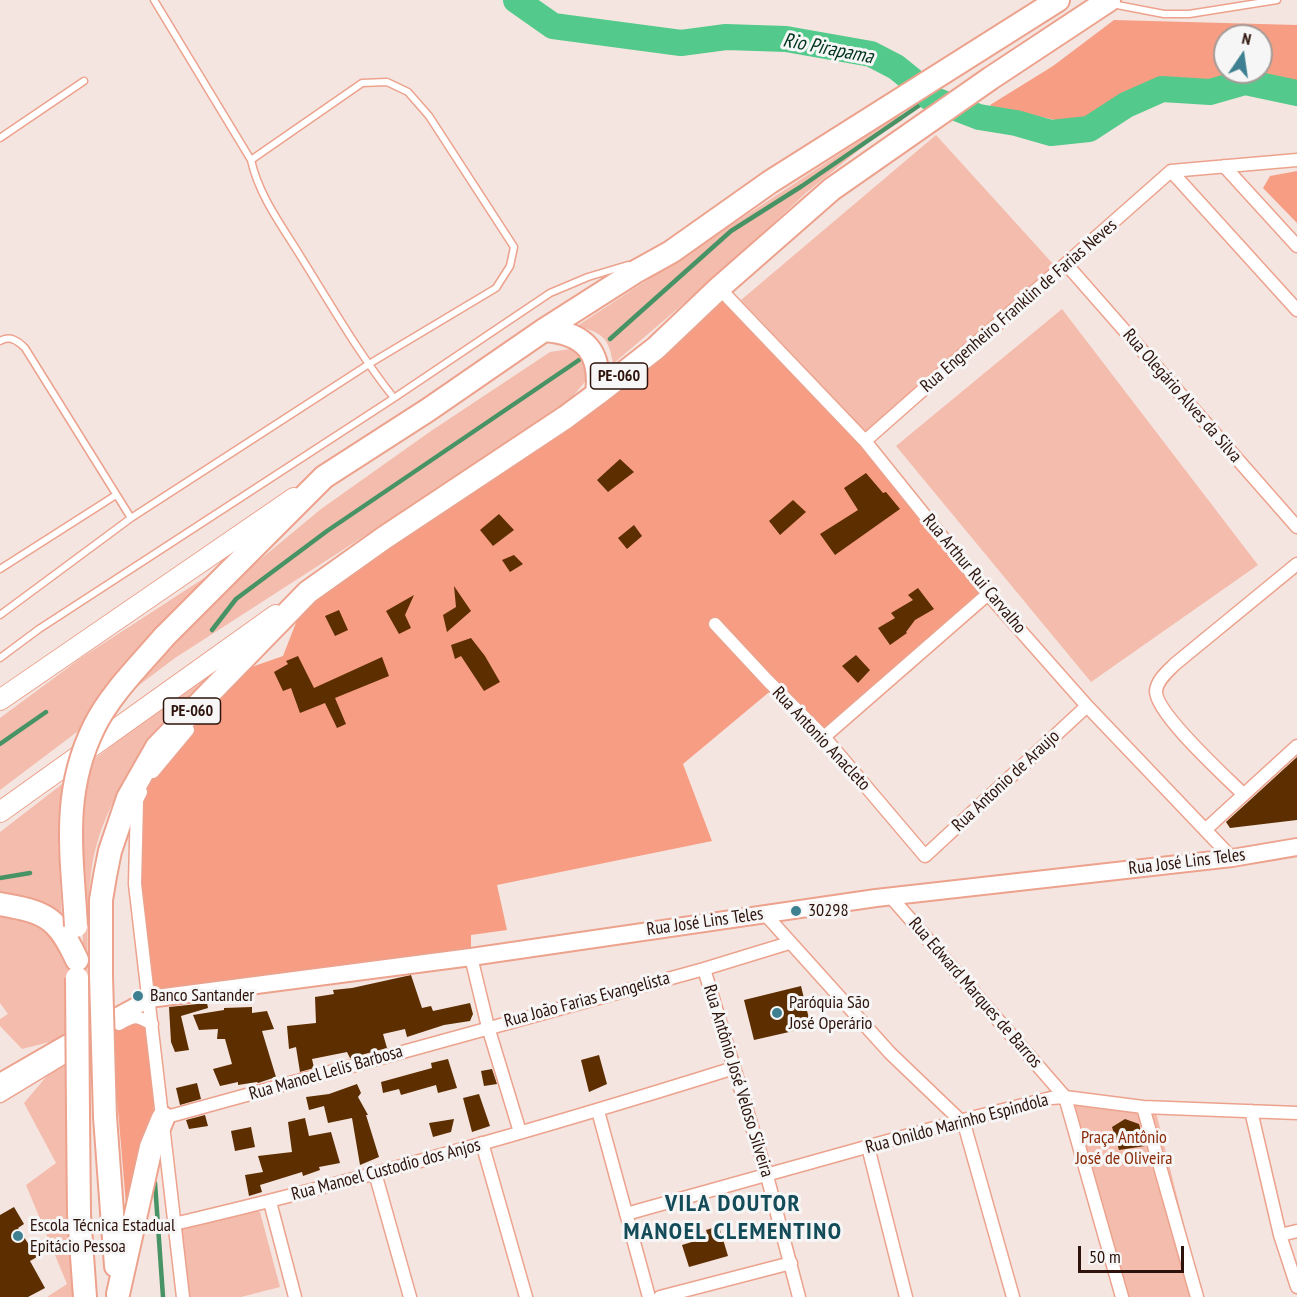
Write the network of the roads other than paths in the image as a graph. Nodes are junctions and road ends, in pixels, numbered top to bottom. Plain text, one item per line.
1 (154, 0) edge
2 (1277, 0) edge
3 (1108, 1) edge
4 (1047, 3) edge
5 (84, 81) dead end
6 (0, 138) edge
7 (251, 160) junction
8 (1297, 160) edge
9 (1224, 166) junction
10 (1171, 171) junction
11 (1297, 246) edge
12 (671, 252) junction
13 (1067, 265) junction
14 (720, 288) junction
15 (1297, 310) edge
16 (544, 330) junction
17 (0, 341) edge
18 (369, 364) junction
19 (597, 394) junction
20 (394, 398) junction
21 (866, 441) junction
22 (324, 477) junction
23 (116, 495) junction
24 (131, 518) junction
25 (1297, 527) edge
26 (1297, 564) edge
27 (0, 569) edge
28 (177, 578) junction
29 (143, 592) dead end
30 (308, 592) junction
31 (988, 594) junction
32 (0, 615) edge
33 (108, 617) dead end
34 (715, 624) dead end
35 (77, 647) junction
36 (1, 656) edge
37 (226, 676) junction
38 (0, 700) edge
39 (1087, 706) junction
40 (824, 737) junction
41 (1297, 746) edge
42 (1243, 794) junction
43 (0, 812) edge
44 (1205, 830) junction
45 (1297, 847) edge
46 (925, 856) joint
47 (1232, 858) junction
48 (890, 896) junction
49 (0, 904) edge
50 (764, 913) junction
51 (789, 943) junction
52 (471, 957) junction
53 (77, 969) junction
54 (704, 969) junction
55 (149, 999) junction
56 (152, 1024) junction
57 (488, 1027) junction
58 (734, 1068) junction
59 (0, 1082) edge
60 (0, 1096) edge
61 (1065, 1097) junction
62 (1143, 1107) junction
63 (598, 1111) junction
64 (1251, 1111) junction
65 (1297, 1113) edge
66 (164, 1118) junction
67 (962, 1120) junction
68 (520, 1132) junction
69 (482, 1143) junction
70 (868, 1147) junction
71 (375, 1173) junction
72 (767, 1176) junction
73 (270, 1202) junction
74 (626, 1214) junction
75 (174, 1224) junction
76 (1297, 1230) edge
77 (1280, 1235) junction
78 (790, 1263) junction
79 (1297, 1287) edge
80 (118, 1296) edge
81 (85, 1297) edge
82 (183, 1297) edge
83 (295, 1297) edge
84 (410, 1297) edge
85 (526, 1297) edge
86 (649, 1297) edge
87 (660, 1297) edge
88 (799, 1297) edge
89 (906, 1297) edge
90 (1013, 1297) edge
91 (1122, 1297) edge
92 (1197, 1297) edge

1 - 7 lane
2 - 3 lane
3 - 14 highway, PE-060
4 - 12 highway
5 - 6 lane
7 - 18 lane
7 - 18 lane
8 - 9 street
9 - 10 street
9 - 11 street
10 - 13 street, Rua Engenheiro Franklin de Farias Neves
10 - 15 street
12 - 16 highway
12 - 20 lane
13 - 21 street, Rua Engenheiro Franklin de Farias Neves
13 - 25 street, Rua Olegário Alves da Silva
14 - 19 highway, PE-060
14 - 21 street, Rua Arthur Rui Carvalho
16 - 19 highway
16 - 22 highway
17 - 23 lane
18 - 20 lane
18 - 24 lane
19 - 30 highway, PE-060
20 - 36 lane
21 - 31 street, Rua Arthur Rui Carvalho
22 - 28 main road
22 - 53 highway, bridge
23 - 24 lane
23 - 27 lane
24 - 32 lane
26 - 42 street
28 - 29 lane
28 - 35 main road
30 - 37 highway, PE-060
30 - 43 main road
31 - 39 street, Rua Arthur Rui Carvalho
31 - 40 street
33 - 35 lane
34 - 40 street, Rua Antonio Anacleto
35 - 38 main road
37 - 55 street
37 - 80 highway, PE-060, bridge
39 - 44 street, Rua Arthur Rui Carvalho
39 - 46 street, Rua Antonio de Araujo
40 - 46 street, Rua Antonio Anacleto
41 - 42 street
42 - 44 street
44 - 47 street, Rua Arthur Rui Carvalho
45 - 47 street, Rua José Lins Teles
47 - 48 street, Rua José Lins Teles
48 - 50 street, Rua José Lins Teles
48 - 61 street, Rua Edward Marques de Barros
49 - 53 highway
50 - 51 street
50 - 52 street, Rua José Lins Teles
51 - 54 street, Rua João Farias Evangelista
51 - 67 street
52 - 55 street, Rua José Lins Teles
52 - 57 street
53 - 81 highway, bridge
54 - 57 street, Rua João Farias Evangelista
54 - 58 street, Rua Antônio José Veloso Silveira
55 - 56 street
55 - 59 street, Rua José Lins Teles
56 - 60 street
56 - 66 street
57 - 66 street, Rua Manoel Lelis Barbosa
57 - 68 street
58 - 63 street, Rua Manoel Custodio dos Anjos
58 - 72 street, Rua Antônio José Veloso Silveira
61 - 62 street, Rua Onildo Marinho Espindola
61 - 67 street, Rua Onildo Marinho Espindola
61 - 91 street, Rua Edward Marques de Barros
62 - 64 street, Rua Onildo Marinho Espindola
62 - 92 street
63 - 68 street, Rua Manoel Custodio dos Anjos
63 - 74 street
64 - 65 street, Rua Onildo Marinho Espindola
64 - 77 street
66 - 75 street
66 - 80 highway
67 - 70 street, Rua Onildo Marinho Espindola
67 - 90 street
68 - 69 street, Rua Manoel Custodio dos Anjos
69 - 71 street, Rua Manoel Custodio dos Anjos
69 - 85 street
70 - 72 street, Rua Onildo Marinho Espindola
70 - 89 street
71 - 73 street, Rua Manoel Custodio dos Anjos
71 - 84 street
72 - 74 street, Rua Onildo Marinho Espindola
72 - 78 street, Rua Antônio José Veloso Silveira
73 - 75 street, Rua Manoel Custodio dos Anjos
73 - 83 street
74 - 86 street
75 - 82 street
76 - 77 street
77 - 79 street
78 - 87 street
78 - 88 street, Rua Antônio José Veloso Silveira

